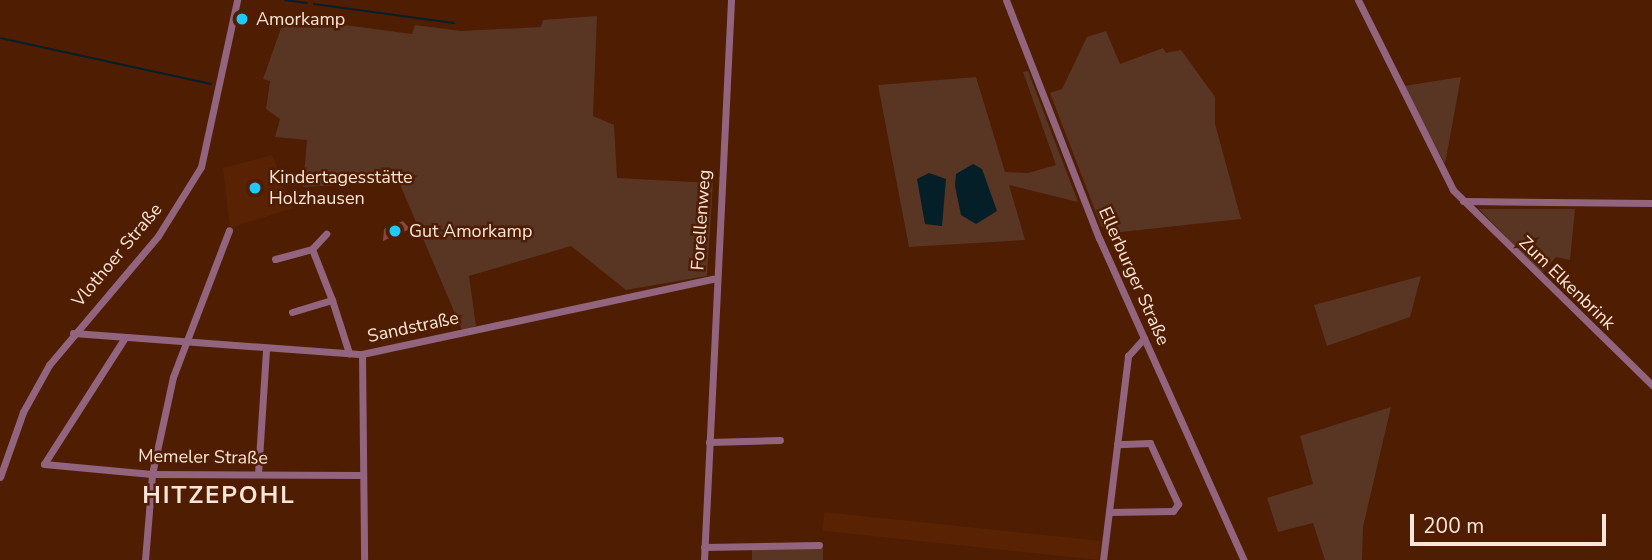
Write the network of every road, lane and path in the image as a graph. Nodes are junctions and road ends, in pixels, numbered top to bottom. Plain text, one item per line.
1 (237, 0) edge
2 (731, 0) edge
3 (1006, 0) edge
4 (1358, 0) edge
5 (1463, 201) junction
6 (1652, 203) edge
7 (229, 230) dead end
8 (326, 234) dead end
9 (312, 249) junction
10 (275, 259) dead end
11 (713, 279) junction
12 (332, 300) junction
13 (292, 312) dead end
14 (73, 333) junction
15 (1144, 338) junction
16 (124, 340) junction
17 (182, 343) junction
18 (266, 349) junction
19 (349, 353) junction
20 (362, 354) junction
21 (1652, 385) edge
22 (780, 440) dead end
23 (709, 442) junction
24 (1117, 444) junction
25 (152, 474) junction
26 (258, 474) junction
27 (362, 475) junction
28 (0, 477) edge
29 (1109, 512) junction
30 (819, 545) dead end
31 (704, 547) junction
32 (145, 560) edge
33 (364, 560) edge
34 (704, 560) edge
35 (1103, 560) edge
36 (1244, 560) edge

1 - 14 street, Vlothoer Straße
2 - 11 street, Forellenweg
3 - 15 street, Ellerburger Straße
4 - 5 street, Zum Elkenbrink
5 - 6 street
5 - 21 street, Zum Elkenbrink
7 - 17 street
8 - 9 street
9 - 10 street
9 - 12 street
11 - 20 street, Sandstraße
11 - 23 street, Forellenweg
12 - 13 street
12 - 19 street
14 - 16 street, Sandstraße
14 - 28 street, Vlothoer Straße
15 - 24 street
15 - 36 street, Ellerburger Straße
16 - 17 street, Sandstraße
16 - 25 street, Memeler Straße
17 - 18 street, Sandstraße
17 - 25 street
18 - 19 street, Sandstraße
18 - 26 street
19 - 20 street, Sandstraße
20 - 27 street
22 - 23 street
23 - 31 street, Forellenweg
24 - 29 street
24 - 29 street
25 - 26 street, Memeler Straße
25 - 32 street
26 - 27 street, Memeler Straße
27 - 33 street
29 - 35 street
30 - 31 street
31 - 34 street, Forellenweg

